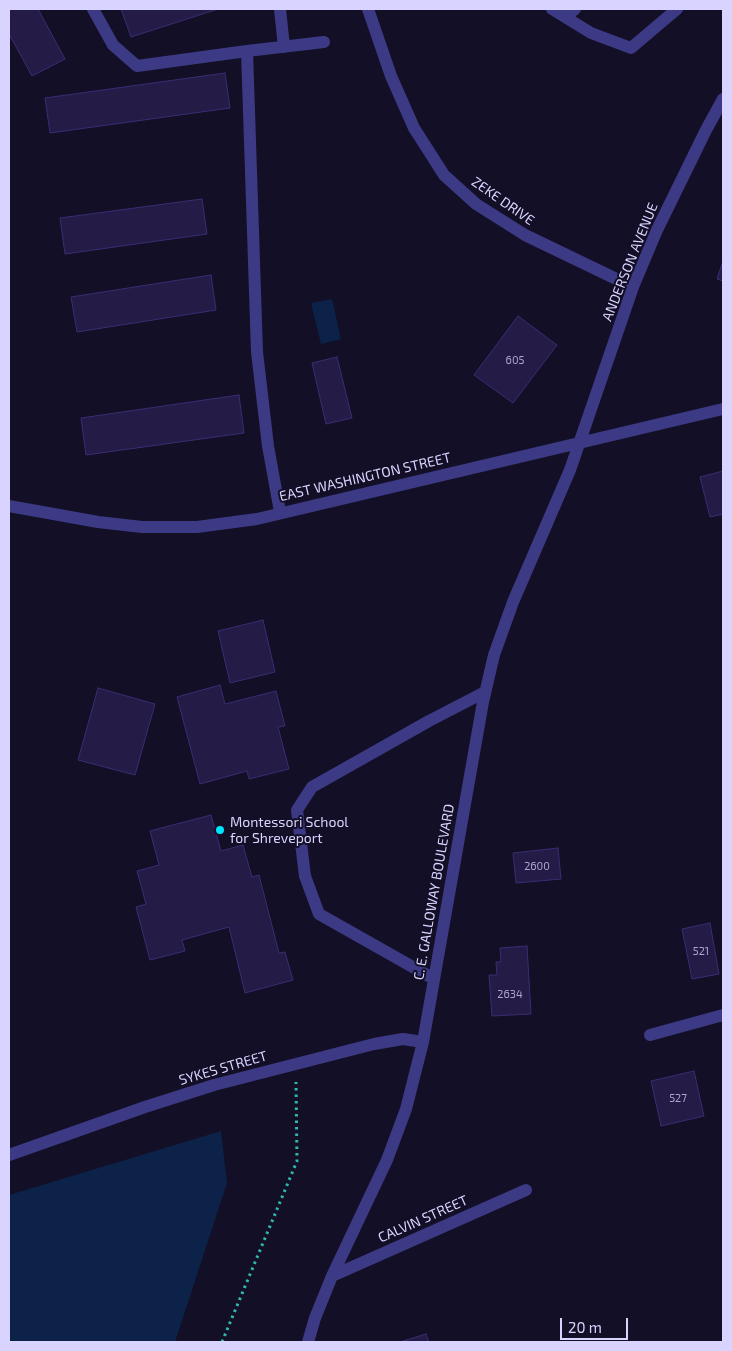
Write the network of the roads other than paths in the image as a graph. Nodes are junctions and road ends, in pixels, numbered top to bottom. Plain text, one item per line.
1 (93, 9) edge
2 (280, 9) edge
3 (368, 9) edge
4 (552, 9) edge
5 (677, 9) edge
6 (570, 13) edge
7 (324, 42) dead end
8 (284, 47) junction
9 (247, 52) junction
10 (723, 100) edge
11 (633, 287) junction
12 (723, 409) edge
13 (580, 443) junction
14 (9, 506) edge
15 (280, 512) junction
16 (485, 692) junction
17 (434, 979) junction
18 (723, 1015) edge
19 (650, 1035) dead end
20 (423, 1042) junction
21 (9, 1155) edge
22 (526, 1190) dead end
23 (332, 1276) junction
24 (308, 1342) edge

1 - 9 street
2 - 8 street
3 - 11 street, ZEKE DRIVE
4 - 6 street
5 - 6 street
7 - 8 street
8 - 9 street
9 - 15 street
10 - 11 street, ANDERSON AVENUE
11 - 13 street, ANDERSON AVENUE
12 - 13 street, EAST WASHINGTON STREET
13 - 15 street, EAST WASHINGTON STREET
13 - 16 street, C. E. GALLOWAY BOULEVARD
14 - 15 street, EAST WASHINGTON STREET
16 - 17 street, C. E. GALLOWAY BOULEVARD
16 - 17 street
17 - 20 street, C. E. GALLOWAY BOULEVARD
18 - 19 street
20 - 21 street, SYKES STREET
20 - 23 street, C. E. GALLOWAY BOULEVARD
22 - 23 street, CALVIN STREET
23 - 24 street, C. E. GALLOWAY BOULEVARD

